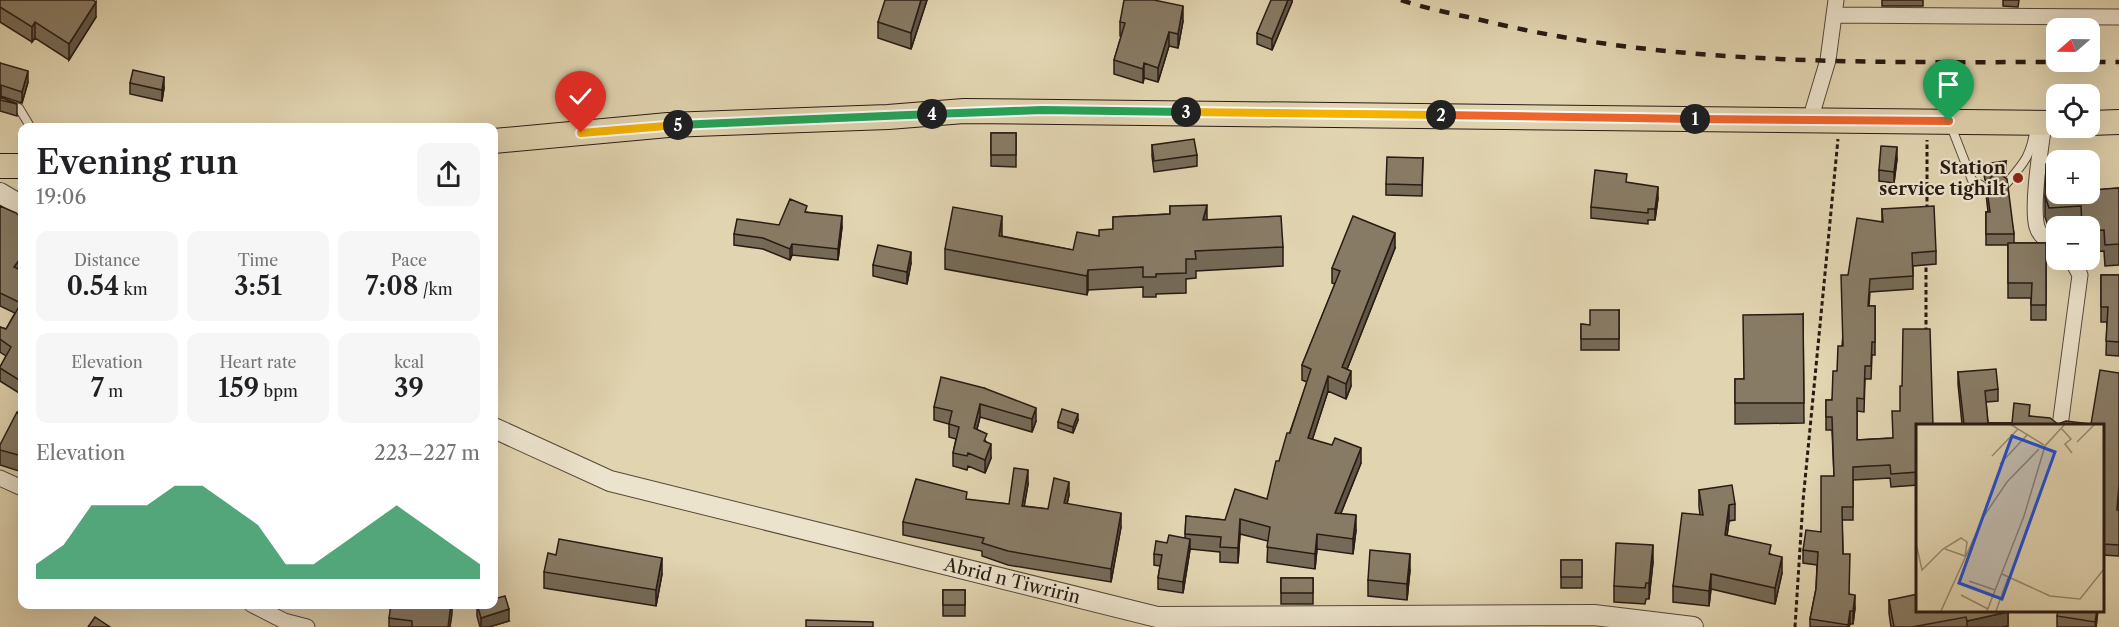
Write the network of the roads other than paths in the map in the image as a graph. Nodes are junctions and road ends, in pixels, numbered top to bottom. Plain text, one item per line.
1 (2054, 7) edge
2 (1836, 8) edge
3 (2119, 17) edge
4 (0, 102) edge
5 (1810, 120) junction
6 (1938, 121) junction
7 (2119, 122) edge
8 (28, 123) edge
9 (2045, 123) edge
10 (2100, 123) edge
11 (498, 141) edge
12 (0, 166) edge
13 (18, 166) edge
14 (2006, 184) edge
15 (1986, 188) edge
16 (0, 193) edge
17 (18, 204) edge
18 (2046, 241) edge
19 (2077, 270) edge
20 (2060, 424) edge
21 (498, 430) edge
22 (0, 478) edge
23 (18, 486) edge
24 (261, 609) edge
25 (307, 627) edge
26 (1693, 627) edge

1 - 2 street
1 - 3 street
2 - 5 street
4 - 8 lane
5 - 6 main road
5 - 11 main road
6 - 9 main road
6 - 15 lane
7 - 10 main road
9 - 14 lane
9 - 18 street
12 - 13 main road
16 - 17 street
19 - 20 street
21 - 26 street, Abrid n Tiwririn
22 - 23 street
24 - 25 street

